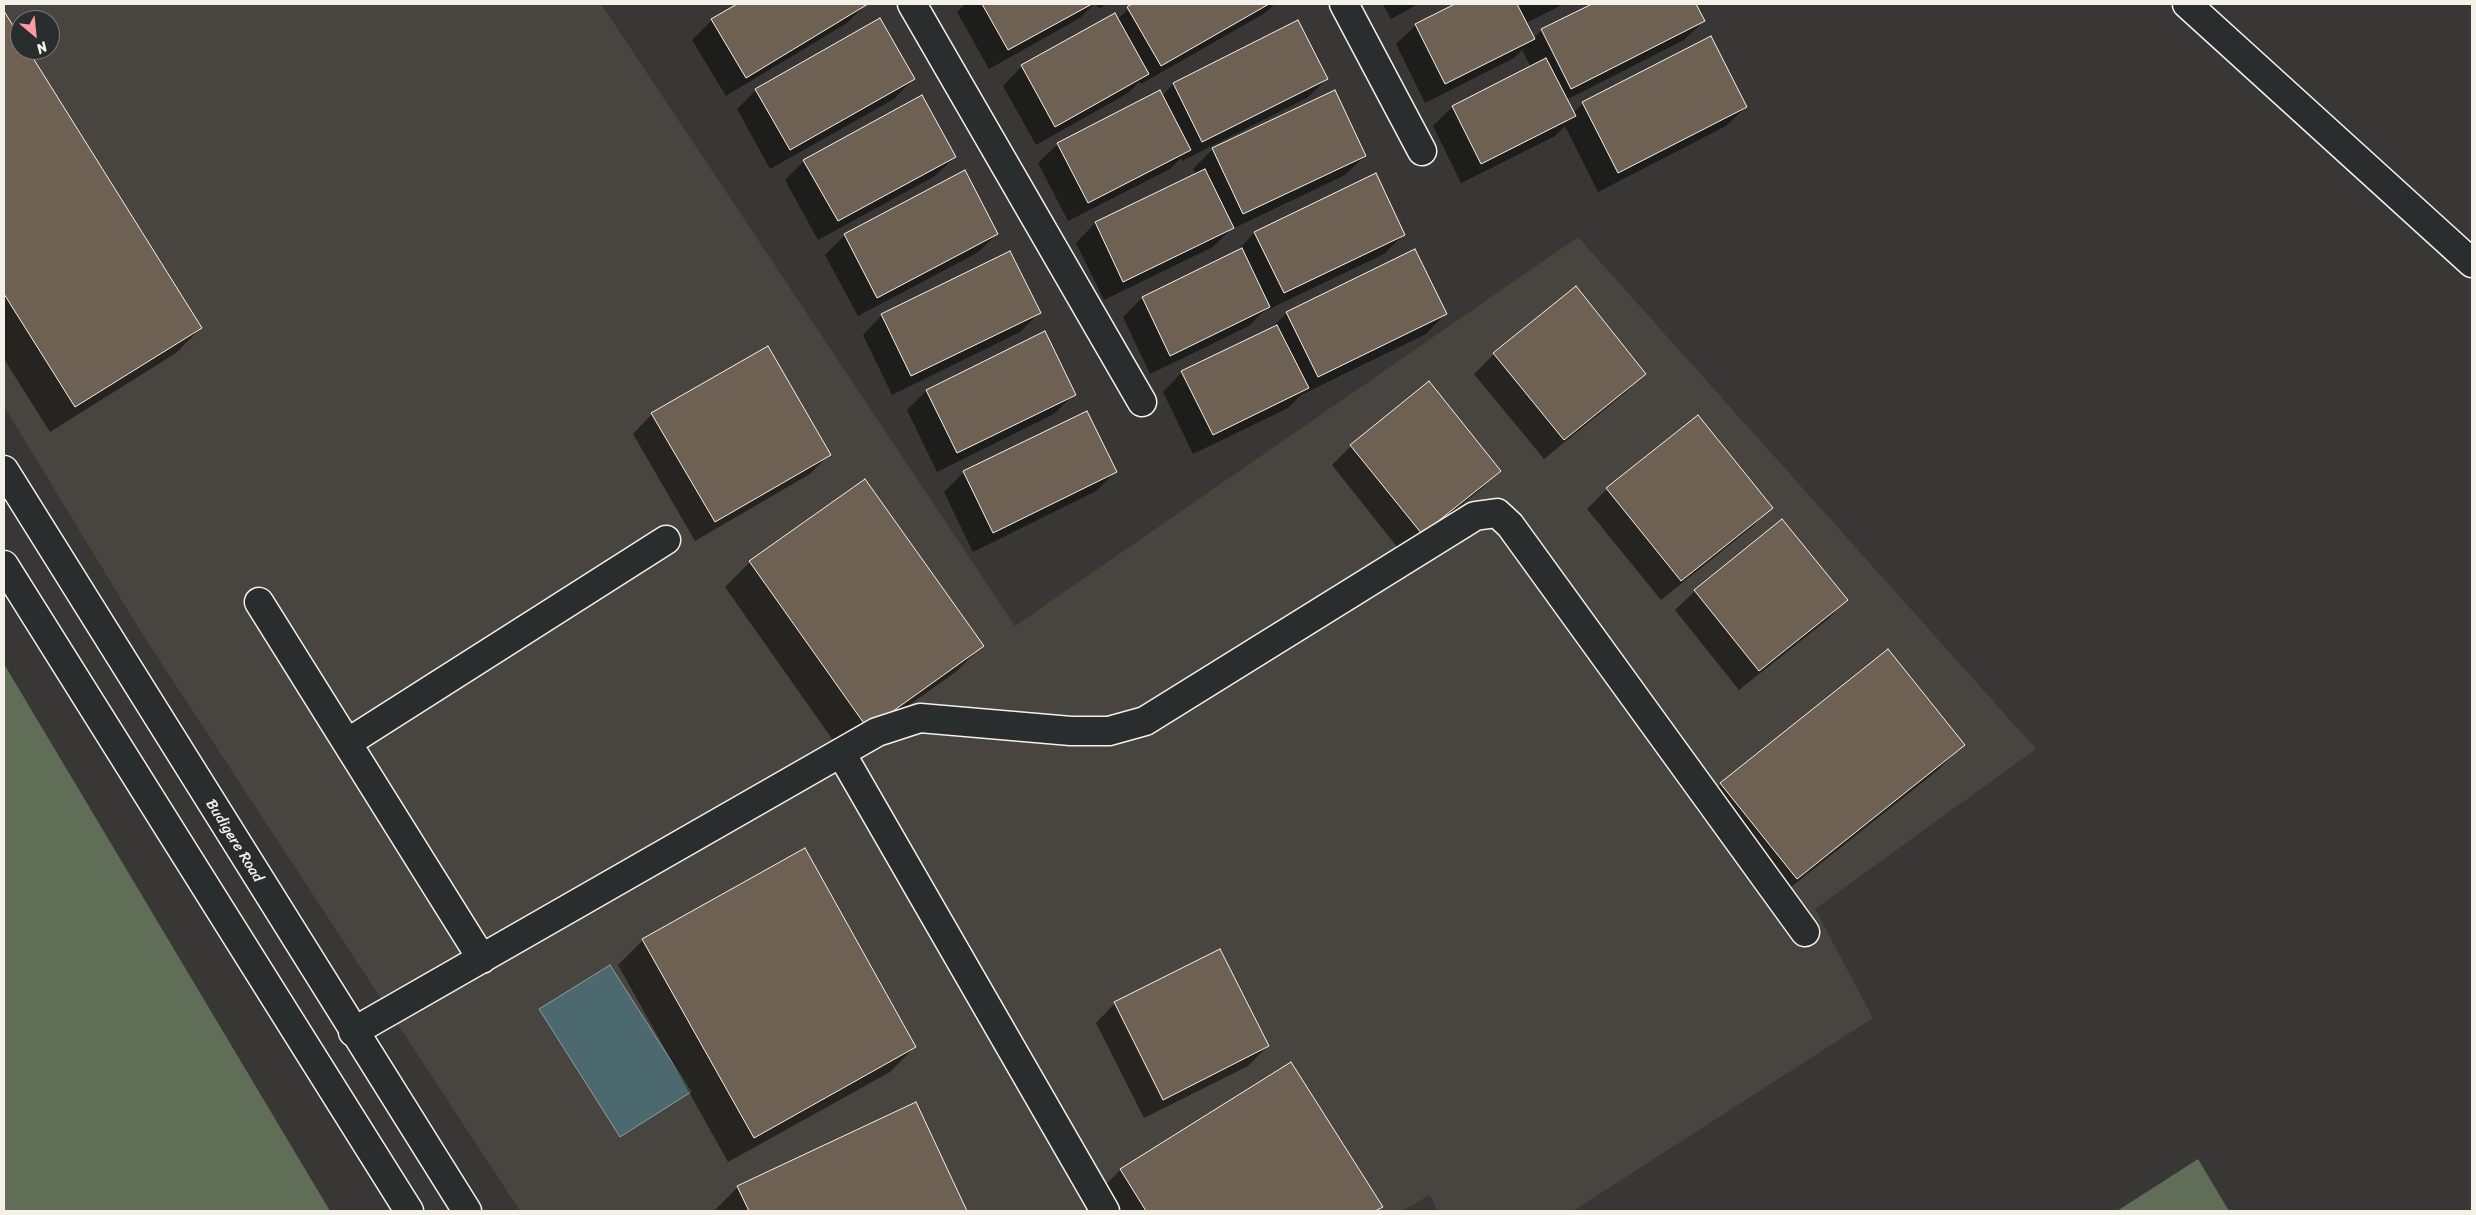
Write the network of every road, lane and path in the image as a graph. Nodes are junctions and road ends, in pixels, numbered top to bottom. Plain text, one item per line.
1 (912, 4) edge
2 (1344, 4) edge
3 (2187, 4) edge
4 (1422, 151) dead end
5 (2472, 263) edge
6 (1142, 402) dead end
7 (4, 470) edge
8 (666, 540) dead end
9 (4, 565) edge
10 (259, 602) dead end
11 (347, 743) junction
12 (841, 752) junction
13 (1804, 932) dead end
14 (482, 959) junction
15 (353, 1032) junction
16 (410, 1211) edge
17 (467, 1211) edge
18 (1105, 1211) edge

1 - 6 main road
2 - 4 main road
3 - 5 main road
7 - 15 main road, Budigere Road
8 - 11 main road
9 - 16 main road
10 - 11 main road
11 - 14 main road
12 - 13 main road
12 - 14 main road
12 - 18 main road
14 - 15 main road
15 - 17 main road, Budigere Road

